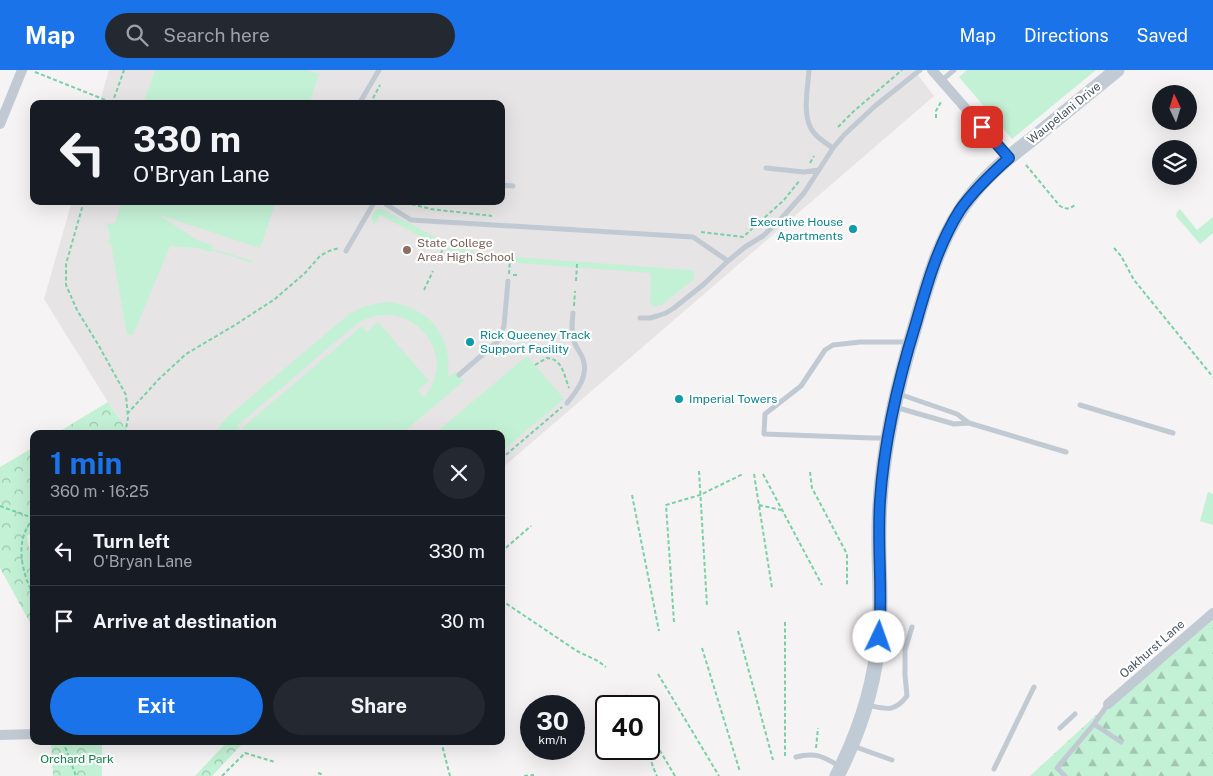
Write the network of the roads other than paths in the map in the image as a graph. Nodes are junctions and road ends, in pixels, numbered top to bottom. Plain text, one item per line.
1 (22, 70) edge
2 (379, 70) edge
3 (809, 70) edge
4 (920, 70) edge
5 (932, 70) edge
6 (954, 70) edge
7 (1117, 70) edge
8 (941, 80) junction
9 (361, 100) edge
10 (0, 124) edge
11 (834, 148) junction
12 (1009, 158) junction
13 (766, 168) dead end
14 (819, 170) junction
15 (505, 185) edge
16 (513, 186) dead end
17 (373, 205) edge
18 (387, 205) edge
19 (346, 251) dead end
20 (728, 261) junction
21 (508, 281) dead end
22 (573, 311) road end
23 (640, 318) dead end
24 (910, 342) junction
25 (459, 375) dead end
26 (895, 400) junction
27 (567, 402) road end
28 (1080, 405) dead end
29 (969, 423) junction
30 (1172, 434) dead end
31 (888, 438) junction
32 (1066, 452) dead end
33 (1213, 613) edge
34 (912, 627) dead end
35 (1034, 687) dead end
36 (1108, 704) joint
37 (866, 705) junction
38 (1075, 714) dead end
39 (1094, 724) junction
40 (1060, 728) dead end
41 (30, 734) edge
42 (0, 735) edge
43 (1121, 742) dead end
44 (852, 745) junction
45 (796, 757) dead end
46 (892, 760) dead end
47 (994, 769) dead end
48 (839, 771) edge
49 (1065, 776) edge

1 - 10 street
2 - 9 lane
3 - 11 lane
4 - 11 lane
5 - 8 street
6 - 8 lane
7 - 12 street, Waupelani Drive
8 - 12 street
11 - 14 lane
12 - 24 street, Waupelani Drive
13 - 14 lane
14 - 20 lane
15 - 16 lane
17 - 19 lane
18 - 20 lane
20 - 23 lane
21 - 25 lane
22 - 27 lane
24 - 26 street, Waupelani Drive
24 - 31 lane
26 - 29 lane
26 - 29 lane
26 - 31 street, Waupelani Drive
28 - 30 lane
29 - 32 lane
31 - 37 street, Waupelani Drive
33 - 36 street, Oakhurst Lane
34 - 37 lane
35 - 47 lane
36 - 39 lane
37 - 44 street, Waupelani Drive
38 - 40 lane
39 - 43 lane
39 - 49 lane
41 - 42 street
44 - 46 lane
44 - 48 street, Waupelani Drive
45 - 48 lane

